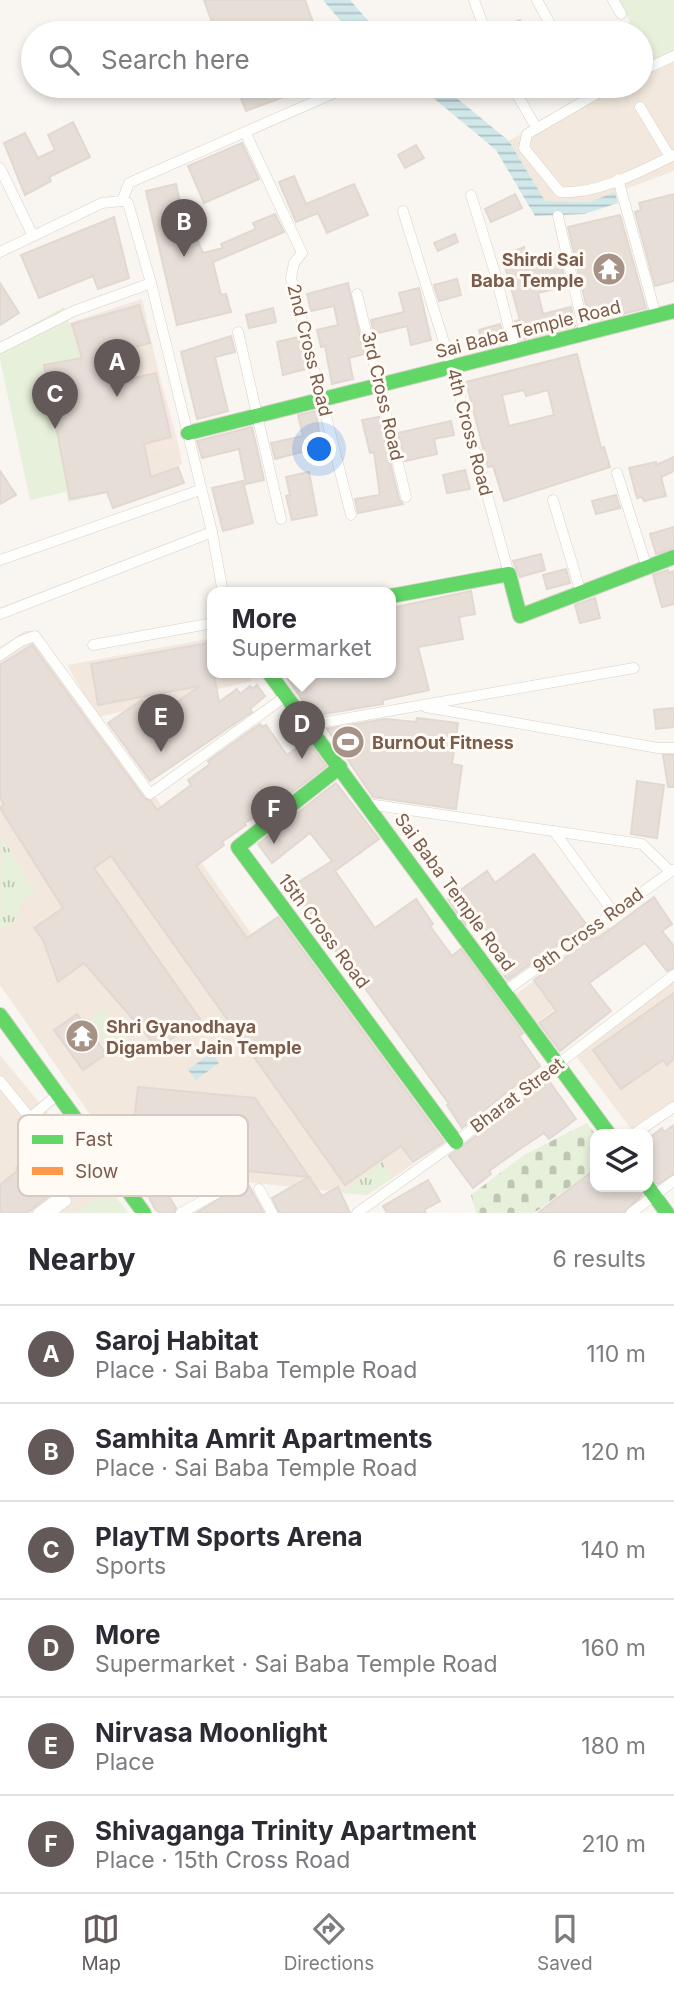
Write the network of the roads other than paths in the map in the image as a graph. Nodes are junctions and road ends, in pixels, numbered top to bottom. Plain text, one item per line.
1 (474, 0) edge
2 (537, 0) edge
3 (613, 0) edge
4 (621, 14) dead end
5 (482, 21) edge
6 (548, 21) edge
7 (674, 56) edge
8 (653, 66) edge
9 (325, 98) edge
10 (519, 98) edge
11 (589, 98) edge
12 (640, 107) dead end
13 (533, 122) dead end
14 (246, 134) junction
15 (672, 156) edge
16 (0, 168) edge
17 (618, 179) junction
18 (471, 195) dead end
19 (122, 201) junction
20 (403, 211) dead end
21 (558, 216) dead end
22 (33, 236) junction
23 (0, 252) edge
24 (151, 283) junction
25 (357, 294) dead end
26 (674, 311) edge
27 (656, 316) junction
28 (237, 332) dead end
29 (585, 335) junction
30 (0, 348) edge
31 (515, 352) junction
32 (452, 368) junction
33 (382, 385) junction
34 (321, 400) junction
35 (256, 416) junction
36 (188, 433) junction
37 (617, 473) dead end
38 (200, 491) junction
39 (406, 497) dead end
40 (553, 500) dead end
41 (351, 515) dead end
42 (281, 519) dead end
43 (212, 532) junction
44 (674, 557) edge
45 (0, 560) edge
46 (647, 568) junction
47 (509, 574) junction
48 (222, 587) edge
49 (581, 593) junction
50 (396, 595) edge
51 (0, 614) edge
52 (207, 624) edge
53 (93, 645) dead end
54 (0, 655) edge
55 (634, 668) dead end
56 (273, 678) edge
57 (286, 696) junction
58 (420, 706) junction
59 (309, 725) junction
60 (674, 748) edge
61 (340, 767) junction
62 (368, 804) junction
63 (554, 831) junction
64 (672, 870) edge
65 (613, 912) junction
66 (674, 975) edge
67 (504, 992) junction
68 (2, 1020) edge
69 (557, 1064) junction
70 (0, 1081) edge
71 (58, 1094) junction
72 (674, 1107) edge
73 (28, 1115) edge
74 (34, 1115) edge
75 (73, 1115) edge
76 (605, 1129) edge
77 (641, 1129) edge
78 (456, 1142) junction
79 (674, 1181) edge
80 (259, 1189) dead end
81 (653, 1190) edge
82 (650, 1192) edge
83 (652, 1192) edge
84 (61, 1196) edge
85 (72, 1196) edge
86 (133, 1196) edge
87 (212, 1196) edge
88 (38, 1213) edge
89 (50, 1213) edge
90 (145, 1213) edge
91 (181, 1213) edge
92 (272, 1213) edge
93 (357, 1213) edge
94 (631, 1213) edge
95 (667, 1213) edge

1 - 5 street
2 - 6 street
3 - 4 street
7 - 8 street
9 - 14 street
10 - 13 street
11 - 17 street
12 - 15 street
14 - 19 street
14 - 34 street, 2nd Cross Road
15 - 17 street
16 - 22 street
17 - 27 street
18 - 31 street
19 - 22 street
19 - 24 street
20 - 32 street, 4th Cross Road
21 - 29 street
22 - 23 street
24 - 30 street
24 - 36 street
25 - 33 street, 3rd Cross Road
26 - 27 street, Sai Baba Temple Road
27 - 29 street, Sai Baba Temple Road
28 - 35 street
29 - 31 street, Sai Baba Temple Road
31 - 32 street, Sai Baba Temple Road
32 - 33 street, Sai Baba Temple Road
32 - 47 street, 4th Cross Road
33 - 34 street, Sai Baba Temple Road
33 - 39 street, 3rd Cross Road
34 - 35 street, Sai Baba Temple Road
34 - 41 street, 2nd Cross Road
35 - 36 street, Sai Baba Temple Road
35 - 42 street
36 - 38 street
37 - 46 street
38 - 43 street
38 - 45 street
40 - 49 street
43 - 48 street
43 - 51 street
44 - 46 street
46 - 49 street
47 - 49 street
47 - 50 street
52 - 53 street
54 - 57 street
55 - 58 street
56 - 57 street, Sai Baba Temple Road
57 - 59 street, Sai Baba Temple Road
58 - 59 street
58 - 60 street
59 - 61 street, Sai Baba Temple Road
61 - 62 street, Sai Baba Temple Road
61 - 78 street, 15th Cross Road
62 - 63 street
62 - 67 street, Sai Baba Temple Road
63 - 64 street
63 - 65 street
64 - 65 street, 9th Cross Road
65 - 67 street, 9th Cross Road
66 - 69 street, Bharat Street
67 - 69 street, Sai Baba Temple Road
68 - 71 street
69 - 76 street, Sai Baba Temple Road
69 - 78 street, Bharat Street
70 - 73 street
71 - 74 street
71 - 75 street
72 - 77 street
78 - 93 street, Bharat Street
79 - 81 street
80 - 92 street
82 - 94 street
83 - 95 street
84 - 88 street
85 - 89 street
86 - 90 street
87 - 91 street

